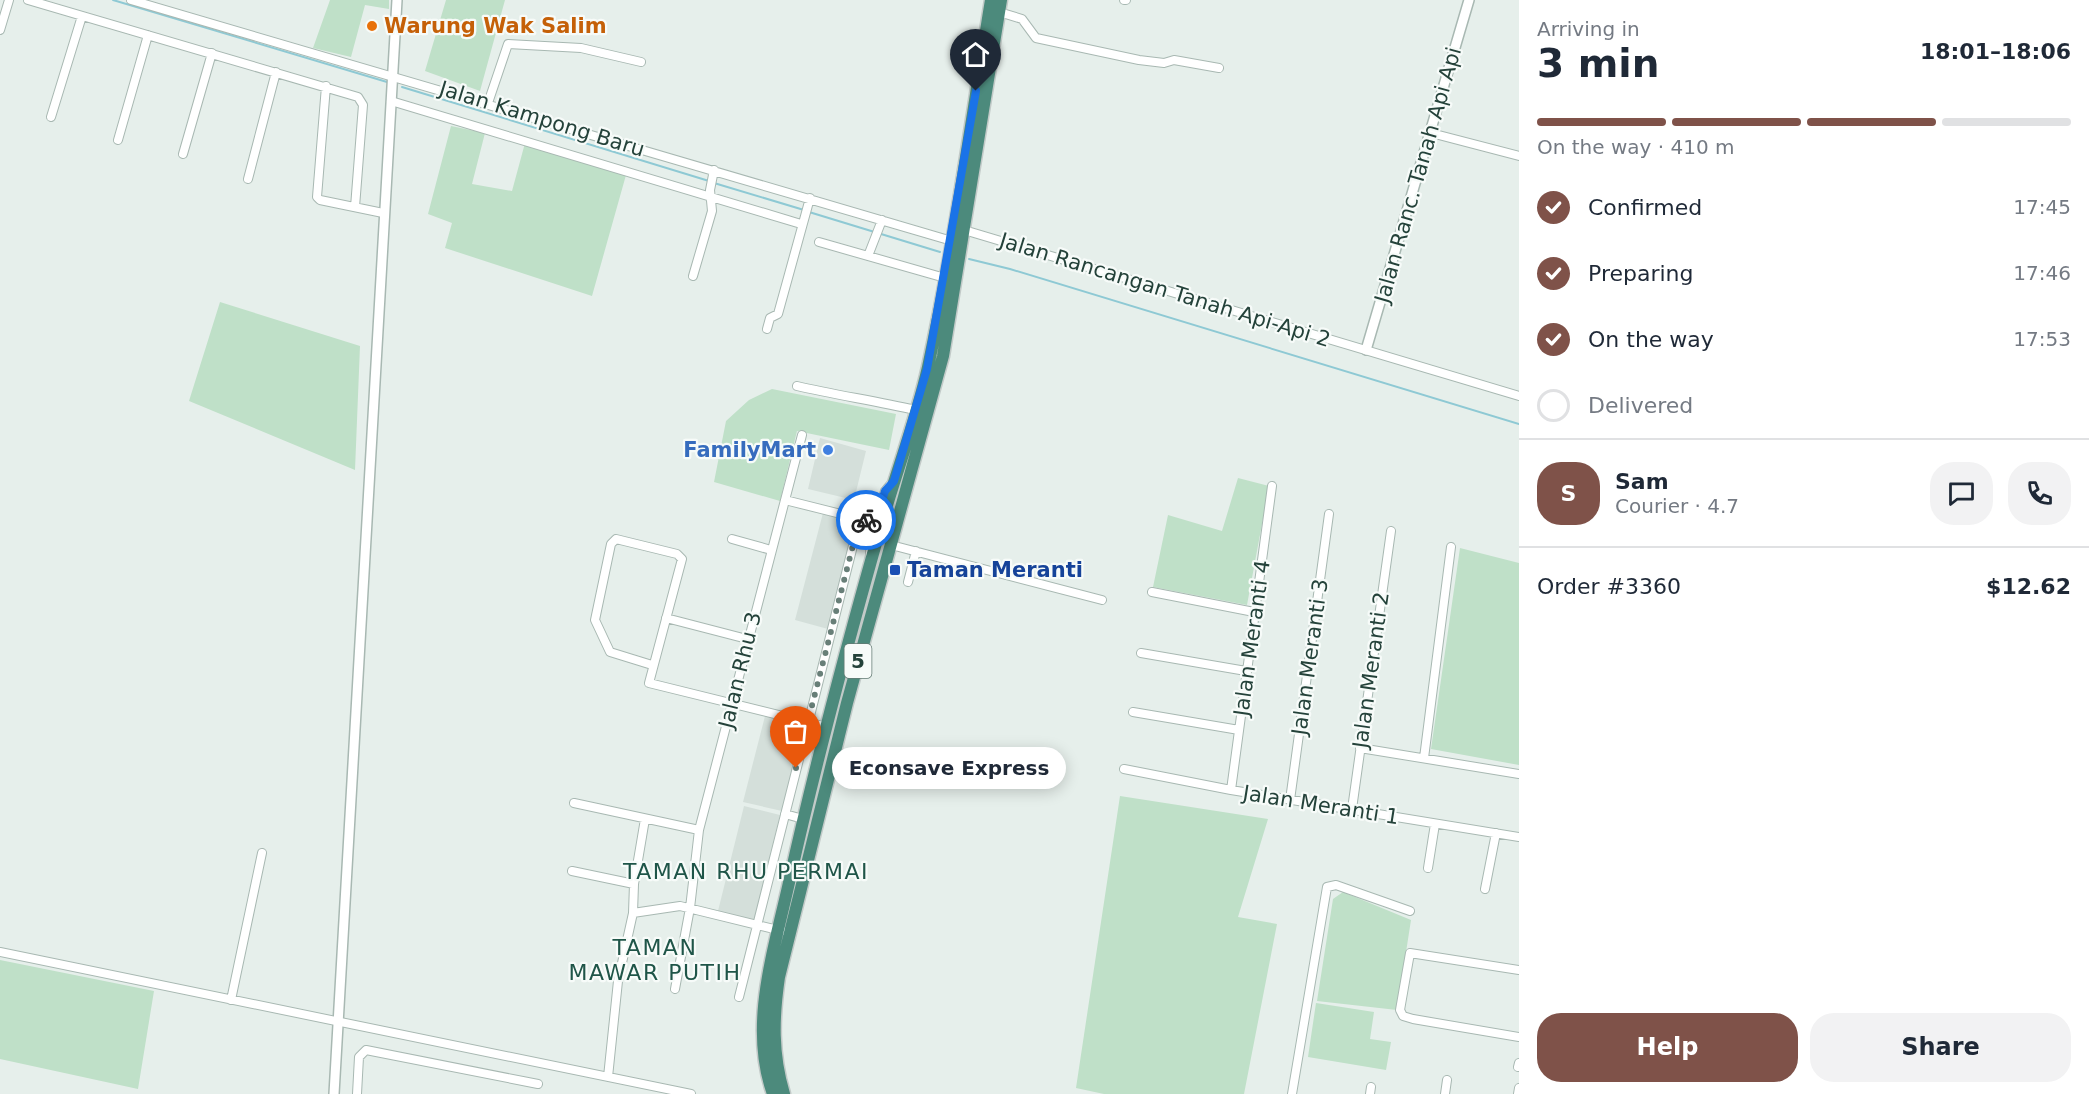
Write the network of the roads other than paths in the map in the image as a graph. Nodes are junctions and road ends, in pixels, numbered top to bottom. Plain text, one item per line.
1 (9, 0) edge
2 (28, 0) edge
3 (131, 0) edge
4 (397, 0) edge
5 (991, 0) edge
6 (1469, 0) edge
7 (1000, 6) edge
8 (82, 16) junction
9 (0, 30) edge
10 (148, 35) junction
11 (212, 53) junction
12 (641, 62) dead end
13 (1219, 68) dead end
14 (276, 72) junction
15 (392, 75) junction
16 (326, 86) junction
17 (391, 100) junction
18 (488, 103) junction
19 (51, 117) dead end
20 (1431, 133) junction
21 (118, 140) dead end
22 (183, 154) dead end
23 (1519, 156) edge
24 (714, 173) junction
25 (248, 179) dead end
26 (711, 193) junction
27 (810, 198) junction
28 (355, 207) junction
29 (383, 213) junction
30 (801, 224) junction
31 (881, 224) junction
32 (964, 230) junction
33 (952, 241) junction
34 (819, 242) dead end
35 (868, 256) junction
36 (693, 276) dead end
37 (945, 278) junction
38 (766, 328) dead end
39 (1366, 350) junction
40 (797, 386) dead end
41 (1519, 396) edge
42 (915, 410) junction
43 (802, 435) dead end
44 (894, 481) junction
45 (1272, 486) dead end
46 (785, 500) junction
47 (1329, 514) dead end
48 (862, 519) junction
49 (1391, 531) dead end
50 (732, 539) dead end
51 (891, 545) junction
52 (1451, 547) dead end
53 (771, 550) junction
54 (916, 551) junction
55 (870, 564) junction
56 (908, 582) dead end
57 (1152, 592) dead end
58 (1102, 600) dead end
59 (1254, 612) junction
60 (666, 618) junction
61 (747, 639) junction
62 (1141, 653) dead end
63 (652, 665) junction
64 (1246, 670) junction
65 (731, 705) junction
66 (1133, 712) dead end
67 (808, 723) junction
68 (827, 727) junction
69 (1239, 730) junction
70 (1360, 748) junction
71 (1424, 758) junction
72 (1124, 769) dead end
73 (1519, 774) edge
74 (1231, 790) junction
75 (1290, 800) junction
76 (574, 803) dead end
77 (1352, 809) junction
78 (785, 814) junction
79 (645, 819) junction
80 (803, 819) junction
81 (1435, 824) junction
82 (699, 830) junction
83 (1496, 833) junction
84 (1519, 837) edge
85 (262, 853) dead end
86 (1428, 868) dead end
87 (572, 871) dead end
88 (634, 884) junction
89 (1485, 889) dead end
90 (690, 908) junction
91 (1410, 911) dead end
92 (633, 913) junction
93 (757, 925) junction
94 (784, 932) junction
95 (0, 952) edge
96 (1519, 970) edge
97 (675, 989) dead end
98 (739, 996) dead end
99 (231, 1000) junction
100 (338, 1021) junction
101 (1519, 1037) edge
102 (1519, 1063) edge
103 (1518, 1067) edge
104 (608, 1077) junction
105 (1447, 1080) dead end
106 (538, 1084) dead end
107 (1519, 1088) edge
108 (334, 1094) edge
109 (357, 1094) edge
110 (692, 1094) edge
111 (773, 1094) edge
112 (784, 1094) edge
113 (1292, 1094) edge
114 (1445, 1094) edge
115 (1518, 1094) edge

1 - 9 street
2 - 8 street
3 - 15 street, Jalan Kampong Baru
4 - 15 street
5 - 33 highway, 5
6 - 20 street, Jalan Ranc. Tanah Api Api
7 - 13 street
7 - 32 highway, 5
8 - 10 street
8 - 19 street
10 - 11 street
10 - 21 street
11 - 14 street
11 - 22 street
12 - 18 street
14 - 16 street
14 - 25 street
15 - 17 street
15 - 18 street, Jalan Kampong Baru
16 - 28 street
16 - 28 street
17 - 26 street
17 - 29 street
18 - 24 street, Jalan Kampong Baru
20 - 23 street
20 - 39 street, Jalan Ranc. Tanah Api Api
24 - 26 street
24 - 27 street, Jalan Kampong Baru
26 - 30 street
26 - 36 street
27 - 30 street
27 - 31 street, Jalan Kampong Baru
28 - 29 street
29 - 100 street
30 - 38 street
31 - 33 street, Jalan Kampong Baru
31 - 35 street
32 - 39 street, Jalan Rancangan Tanah Api-Api 2
32 - 51 highway, 5
33 - 37 highway, 5
34 - 35 street
35 - 37 street
37 - 42 highway, 5
39 - 41 street, Jalan Rancangan Tanah Api-Api 2
40 - 42 street
42 - 44 highway, 5
43 - 46 street, Jalan Rhu 3
44 - 48 street
44 - 55 highway, 5
45 - 59 street, Jalan Meranti 4
46 - 48 street
46 - 53 street, Jalan Rhu 3
47 - 75 street, Jalan Meranti 3
48 - 55 street
48 - 67 street
49 - 70 street, Jalan Meranti 2
50 - 53 street
51 - 54 street
51 - 94 highway, 5
52 - 71 street
53 - 61 street, Jalan Rhu 3
54 - 56 street
54 - 58 street
55 - 68 highway, 5
57 - 59 street
59 - 64 street, Jalan Meranti 4
60 - 61 street
60 - 63 street
60 - 63 street
61 - 65 street, Jalan Rhu 3
62 - 64 street
63 - 65 street
64 - 69 street, Jalan Meranti 4
65 - 67 street
65 - 82 street, Jalan Rhu 3
66 - 69 street
67 - 68 street
67 - 78 street
68 - 80 highway, 5
69 - 74 street, Jalan Meranti 4
70 - 71 street
70 - 77 street, Jalan Meranti 2
71 - 73 street
72 - 74 street, Jalan Meranti 1
74 - 75 street, Jalan Meranti 1
75 - 77 street, Jalan Meranti 1
76 - 79 street
77 - 81 street, Jalan Meranti 1
78 - 80 street
78 - 93 street
79 - 82 street
79 - 88 street
80 - 94 highway, 5
81 - 83 street, Jalan Meranti 1
81 - 86 street
82 - 90 street, Jalan Rhu 3
83 - 84 street, Jalan Meranti 1
83 - 89 street
85 - 99 street
87 - 88 street
88 - 92 street
90 - 92 street
90 - 93 street
90 - 97 street, Jalan Rhu 3
91 - 113 street
92 - 104 street
93 - 94 street
93 - 98 street
94 - 111 highway, 5
94 - 112 highway, 5
95 - 99 street
96 - 101 street
99 - 100 street
100 - 104 street
100 - 108 street
102 - 103 street
104 - 110 street
105 - 114 street
106 - 109 street
107 - 115 street

